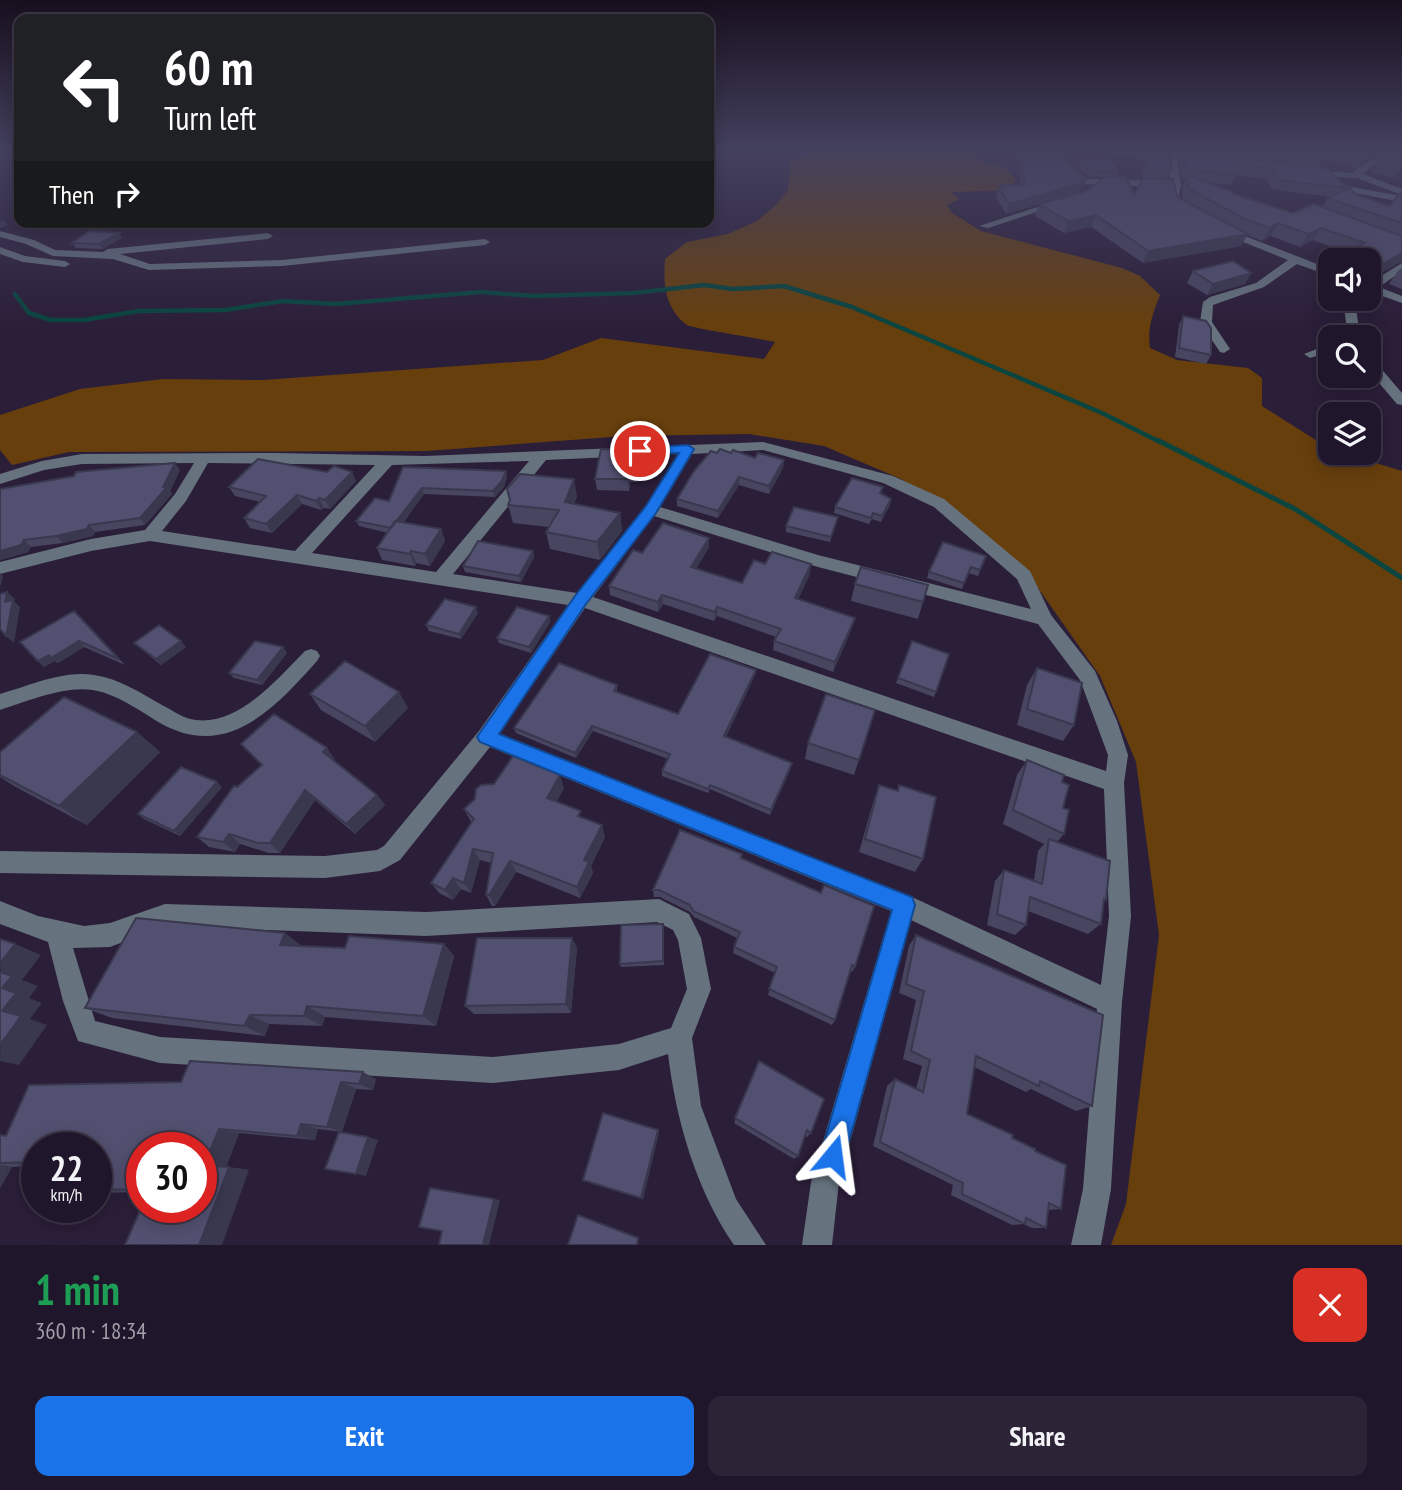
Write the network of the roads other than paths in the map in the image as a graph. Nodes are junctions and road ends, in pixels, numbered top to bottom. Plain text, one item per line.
1 (1041, 209) edge
2 (1185, 209) edge
3 (1193, 214) edge
4 (1212, 225) edge
5 (984, 226) dead end
6 (0, 234) edge
7 (268, 236) dead end
8 (485, 242) dead end
9 (0, 250) edge
10 (90, 256) junction
11 (1294, 261) junction
12 (1402, 266) edge
13 (149, 267) junction
14 (1318, 269) edge
15 (1381, 279) edge
16 (1381, 292) edge
17 (1402, 300) edge
18 (1224, 349) dead end
19 (1318, 352) edge
20 (1310, 354) dead end
21 (1381, 376) edge
22 (1402, 401) edge
23 (688, 449) junction
24 (543, 454) junction
25 (204, 458) junction
26 (387, 461) junction
27 (0, 479) edge
28 (651, 510) junction
29 (150, 535) junction
30 (300, 556) junction
31 (0, 568) edge
32 (439, 580) junction
33 (581, 600) junction
34 (1044, 619) junction
35 (312, 656) dead end
36 (0, 702) edge
37 (486, 737) junction
38 (1114, 783) junction
39 (0, 862) edge
40 (904, 905) junction
41 (0, 912) edge
42 (57, 933) junction
43 (1110, 1002) junction
44 (679, 1038) junction
45 (751, 1245) edge
46 (817, 1245) edge
47 (1086, 1245) edge

1 - 5 street
2 - 3 street
4 - 11 street
6 - 10 street
7 - 10 street
8 - 13 street
9 - 13 street
10 - 13 street
11 - 14 street
11 - 18 street
12 - 15 street
16 - 17 street
19 - 20 street
21 - 22 street
23 - 24 street
23 - 28 street
23 - 34 street
24 - 26 street
24 - 32 street
25 - 26 street
25 - 27 street
25 - 29 street
26 - 30 street
28 - 33 street
28 - 34 street
29 - 30 street
29 - 31 street
30 - 32 street
32 - 33 street
33 - 37 street
33 - 38 street
34 - 38 street
35 - 36 street
37 - 39 street
37 - 40 street
38 - 43 street
40 - 43 street
40 - 46 street
41 - 42 street
42 - 44 street
42 - 44 street
43 - 47 street
44 - 45 street

